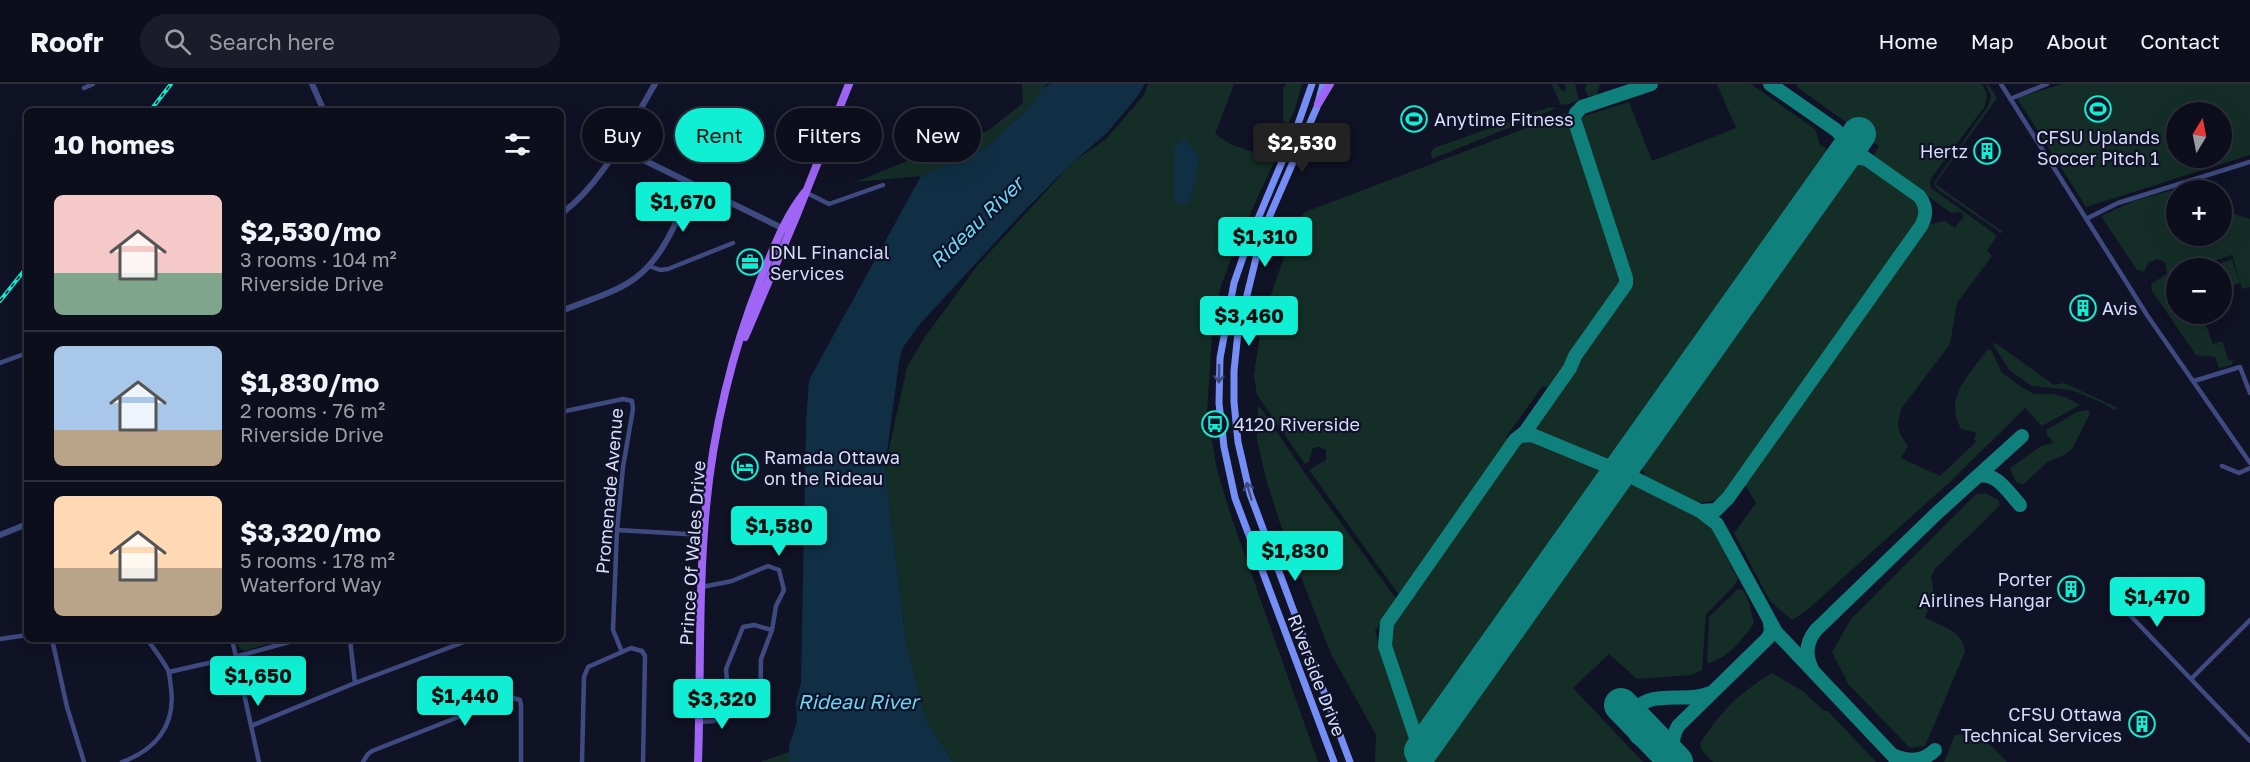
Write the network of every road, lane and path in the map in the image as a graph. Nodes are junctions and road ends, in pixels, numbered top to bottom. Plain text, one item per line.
1 (93, 84) edge
2 (312, 84) edge
3 (655, 84) edge
4 (851, 84) edge
5 (1312, 84) edge
6 (1323, 84) edge
7 (1330, 84) edge
8 (2001, 84) edge
9 (2047, 84) edge
10 (84, 88) dead end
11 (2010, 99) junction
12 (1318, 104) junction
13 (323, 108) edge
14 (641, 108) edge
15 (1294, 134) junction
16 (1304, 138) junction
17 (607, 162) edge
18 (647, 162) edge
19 (2250, 162) edge
20 (883, 185) dead end
21 (694, 186) junction
22 (805, 192) junction
23 (564, 211) edge
24 (2086, 219) junction
25 (786, 230) junction
26 (733, 243) dead end
27 (649, 266) junction
28 (564, 310) edge
29 (24, 354) edge
30 (0, 363) edge
31 (2194, 381) junction
32 (2250, 393) edge
33 (564, 411) edge
34 (2250, 465) edge
35 (2222, 466) dead end
36 (24, 525) edge
37 (617, 530) junction
38 (0, 535) edge
39 (705, 535) junction
40 (702, 587) junction
41 (2126, 611) dead end
42 (2250, 620) edge
43 (772, 630) junction
44 (24, 635) edge
45 (0, 639) edge
46 (53, 642) edge
47 (149, 642) edge
48 (232, 642) edge
49 (289, 642) edge
50 (350, 642) edge
51 (463, 642) edge
52 (622, 652) junction
53 (235, 657) junction
54 (168, 672) junction
55 (2191, 679) junction
56 (355, 683) junction
57 (729, 706) junction
58 (699, 722) junction
59 (251, 726) junction
60 (2250, 741) edge
61 (84, 762) edge
62 (122, 762) edge
63 (259, 762) edge
64 (363, 762) edge
65 (521, 762) edge
66 (582, 762) edge
67 (643, 762) edge
68 (698, 762) edge
69 (1334, 762) edge
70 (1350, 762) edge

1 - 10 street
2 - 13 street
3 - 14 street
4 - 22 main road, Prince Of Wales Drive
5 - 15 main road, Riverside Drive
6 - 12 main road, Riverside Drive
7 - 12 main road
8 - 11 street
9 - 11 street
11 - 24 street
12 - 16 main road, Riverside Drive
15 - 16 main road
15 -> 69 main road, Riverside Drive
70 -> 16 main road, Riverside Drive
17 - 23 street
18 - 21 street
19 - 24 street
20 - 22 street
21 - 25 street
21 - 27 street
22 - 25 main road, Prince Of Wales Drive
24 - 31 street
25 - 39 main road, Prince Of Wales Drive
26 - 27 street
27 - 28 street
29 - 30 street
31 - 32 street
31 - 34 street
33 - 37 street, Promenade Avenue
34 - 35 street
36 - 38 street
37 - 39 street
37 - 52 street, Promenade Avenue
39 - 40 main road, Prince Of Wales Drive
40 - 43 street
40 - 58 main road, Prince Of Wales Drive
41 - 55 street
42 - 55 street
43 - 57 street
43 - 57 street
44 - 45 street
46 - 61 street
47 - 54 street
48 - 53 street
49 - 53 street
50 - 56 street
51 - 56 street
52 - 66 street
52 - 67 street
53 - 54 street
53 - 59 street
54 - 62 street
55 - 60 street
56 - 59 street
57 - 58 street
58 - 68 main road, Prince Of Wales Drive
59 - 63 street
64 - 65 street

